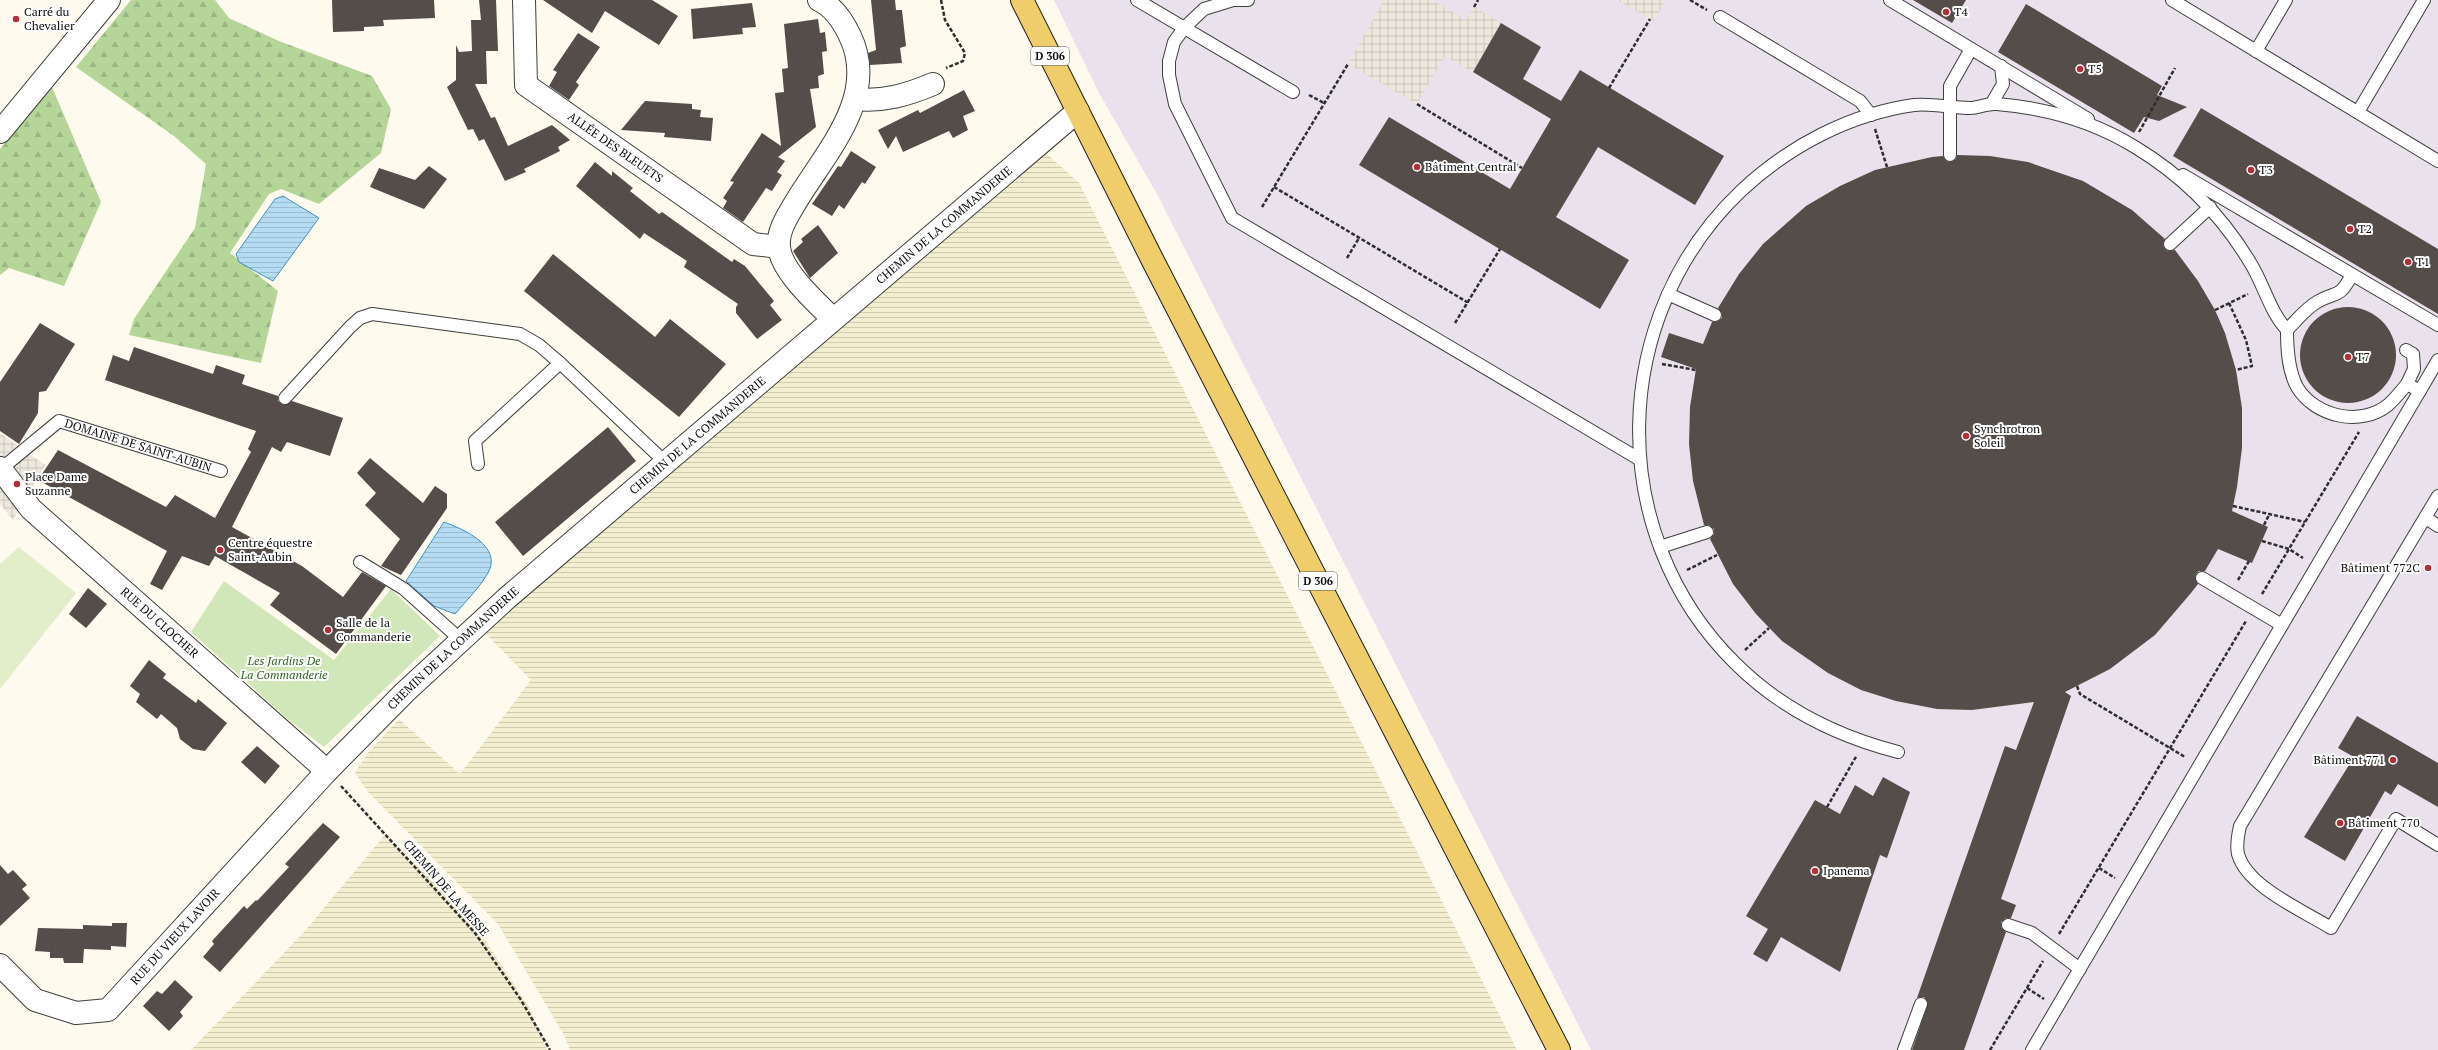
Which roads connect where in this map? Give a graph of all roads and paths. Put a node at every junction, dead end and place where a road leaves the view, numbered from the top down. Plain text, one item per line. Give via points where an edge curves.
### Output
1 (107, 0) edge
2 (524, 0) edge
3 (819, 0) edge
4 (941, 0) edge
5 (1022, 0) edge
6 (1137, 0) edge
7 (1248, 0) edge
8 (1478, 0) edge
9 (1890, 0) edge
10 (2172, 0) edge
11 (2286, 0) edge
12 (2424, 0) edge
13 (1474, 7) dead end
14 (1720, 17) dead end
15 (1650, 19) dead end
16 (1184, 28) junction
17 (1971, 49) junction
18 (2256, 51) junction
19 (1348, 64) dead end
20 (2001, 66) junction
21 (2175, 68) dead end
22 (933, 84) joint
23 (1609, 88) dead end
24 (1293, 92) dead end
25 (855, 99) junction
26 (1992, 103) junction
27 (1417, 104) dead end
28 (1948, 107) junction
29 (1078, 112) junction
30 (2358, 112) junction
31 (1871, 115) junction
32 (0, 132) edge
33 (2132, 145) junction
34 (1950, 155) dead end
35 (2438, 161) edge
36 (1886, 167) dead end
37 (1522, 168) dead end
38 (1274, 187) junction
39 (1262, 207) dead end
40 (2210, 207) junction
41 (1359, 238) junction
42 (2170, 244) dead end
43 (779, 247) junction
44 (1500, 249) dead end
45 (1347, 258) dead end
46 (2352, 275) junction
47 (2263, 286) junction
48 (1668, 294) junction
49 (1467, 302) junction
50 (2228, 303) junction
51 (2215, 310) dead end
52 (1715, 315) dead end
53 (833, 319) junction
54 (1455, 323) dead end
55 (2438, 325) edge
56 (2287, 330) junction
57 (2406, 350) dead end
58 (2438, 360) edge
59 (1646, 361) junction
60 (560, 363) junction
61 (1696, 370) dead end
62 (2236, 370) dead end
63 (2407, 384) junction
64 (2420, 391) junction
65 (285, 398) dead end
66 (2360, 430) dead end
67 (1640, 459) junction
68 (665, 462) junction
69 (478, 464) dead end
70 (1, 469) edge
71 (221, 471) dead end
72 (2438, 496) edge
73 (2233, 506) dead end
74 (2269, 515) junction
75 (2426, 518) junction
76 (2305, 522) junction
77 (2264, 525) dead end
78 (2438, 526) edge
79 (1707, 532) dead end
80 (2262, 540) dead end
81 (1660, 548) junction
82 (2289, 549) junction
83 (1717, 555) dead end
84 (360, 562) dead end
85 (2248, 562) dead end
86 (2317, 566) junction
87 (1673, 577) junction
88 (2202, 578) dead end
89 (2230, 595) junction
90 (2253, 609) junction
91 (2282, 626) junction
92 (1769, 628) dead end
93 (461, 640) junction
94 (1733, 661) junction
95 (2077, 686) dead end
96 (1864, 742) junction
97 (2170, 748) junction
98 (1898, 752) dead end
99 (2199, 766) junction
100 (327, 771) junction
101 (1827, 807) dead end
102 (2438, 845) edge
103 (2008, 925) dead end
104 (2052, 947) junction
105 (0, 965) edge
106 (2080, 968) junction
107 (1921, 1004) dead end
108 (550, 1050) edge
109 (1559, 1050) edge
110 (1904, 1050) edge
111 (1990, 1050) edge
112 (2032, 1050) edge

1 - 32 street
2 - 43 street, ALLÉE DES BLEUETS via 526,85 753,244
3 - 25 street via 842,20 855,46 859,72
4 - 22 path via 945,20 965,53 963,61 959,64 931,73
5 - 29 main road, D 306
6 - 16 lane
7 - 16 lane via 1233,0 1204,9
8 - 13 path
9 - 17 lane
10 - 18 lane
11 - 18 lane
12 - 30 lane
14 - 31 lane via 1860,101
15 - 23 path
16 - 24 lane
16 - 67 lane via 1174,42 1169,61 1175,104 1232,218
17 - 20 lane
17 - 28 lane via 1950,86
18 - 30 lane
19 - 38 path
20 - 26 lane via 2003,84
20 - 33 lane
21 - 33 path
22 - 25 street via 908,94 874,101
25 - 43 street via 851,113 835,142 783,224
26 - 28 lane via 1976,108
26 - 33 lane via 2053,112 2091,125
27 - 37 path
28 - 31 lane via 1918,104
28 - 34 lane
29 - 53 street, CHEMIN DE LA COMMANDERIE
29 - 109 main road, D 306
30 - 35 lane
31 - 36 path
31 - 48 lane via 1835,128 1804,144 1755,178 1732,199 1699,239
33 - 40 lane via 2164,166
33 - 46 lane
38 - 39 path
38 - 41 path
40 - 42 lane
40 - 47 lane via 2236,240
41 - 45 path
41 - 49 path
43 - 53 street via 792,276
44 - 49 path
46 - 55 lane
46 - 56 lane via 2343,290 2317,302
47 - 50 path
47 - 56 lane via 2277,320
48 - 52 lane
48 - 59 lane via 1655,326
49 - 54 path
50 - 51 path
50 - 62 path via 2246,340 2252,366
53 - 68 street, CHEMIN DE LA COMMANDERIE
56 - 63 lane via 2291,371 2298,387 2310,402 2325,412 2343,416 2374,413 2388,405
57 - 63 lane via 2413,354 2414,369
58 - 64 lane
59 - 61 path
59 - 67 lane via 1638,416
60 - 65 lane via 539,345 520,334 372,314 360,318 350,327
60 - 68 lane
60 - 69 lane via 476,441
63 - 64 lane
64 - 86 lane
66 - 76 path
67 - 81 lane via 1650,519
68 - 93 street, CHEMIN DE LA COMMANDERIE
70 - 71 lane, DOMAINE DE SAINT-AUBIN via 59,421
70 - 100 street, RUE DU CLOCHER via 31,509
72 - 75 lane
73 - 74 path
74 - 76 path
74 - 77 path
75 - 78 lane
75 - 102 lane via 2240,826 2237,839 2238,854 2246,871 2257,883 2331,928 2396,819
76 - 82 path
79 - 81 lane
80 - 82 path
81 - 87 lane
82 - 86 path
82 - 90 path
83 - 87 path
84 - 93 lane via 404,589
85 - 89 path
86 - 91 lane
87 - 94 lane via 1698,619
88 - 89 lane
89 - 90 lane
90 - 91 lane
90 - 97 path
91 - 99 lane
92 - 94 path
93 - 100 street, CHEMIN DE LA COMMANDERIE
94 - 96 lane via 1768,692 1790,707 1828,728
95 - 97 path via 2080,694
96 - 98 lane
96 - 101 path
97 - 99 path
97 - 104 path
99 - 106 lane
100 - 105 street, RUE DU VIEUX LAVOIR via 108,1010 76,1013 35,1000
100 - 108 path, CHEMIN DE LA MESSE via 476,933 521,1000
103 - 104 lane via 2032,933
104 - 106 lane
104 - 111 path
106 - 112 lane
107 - 110 lane

